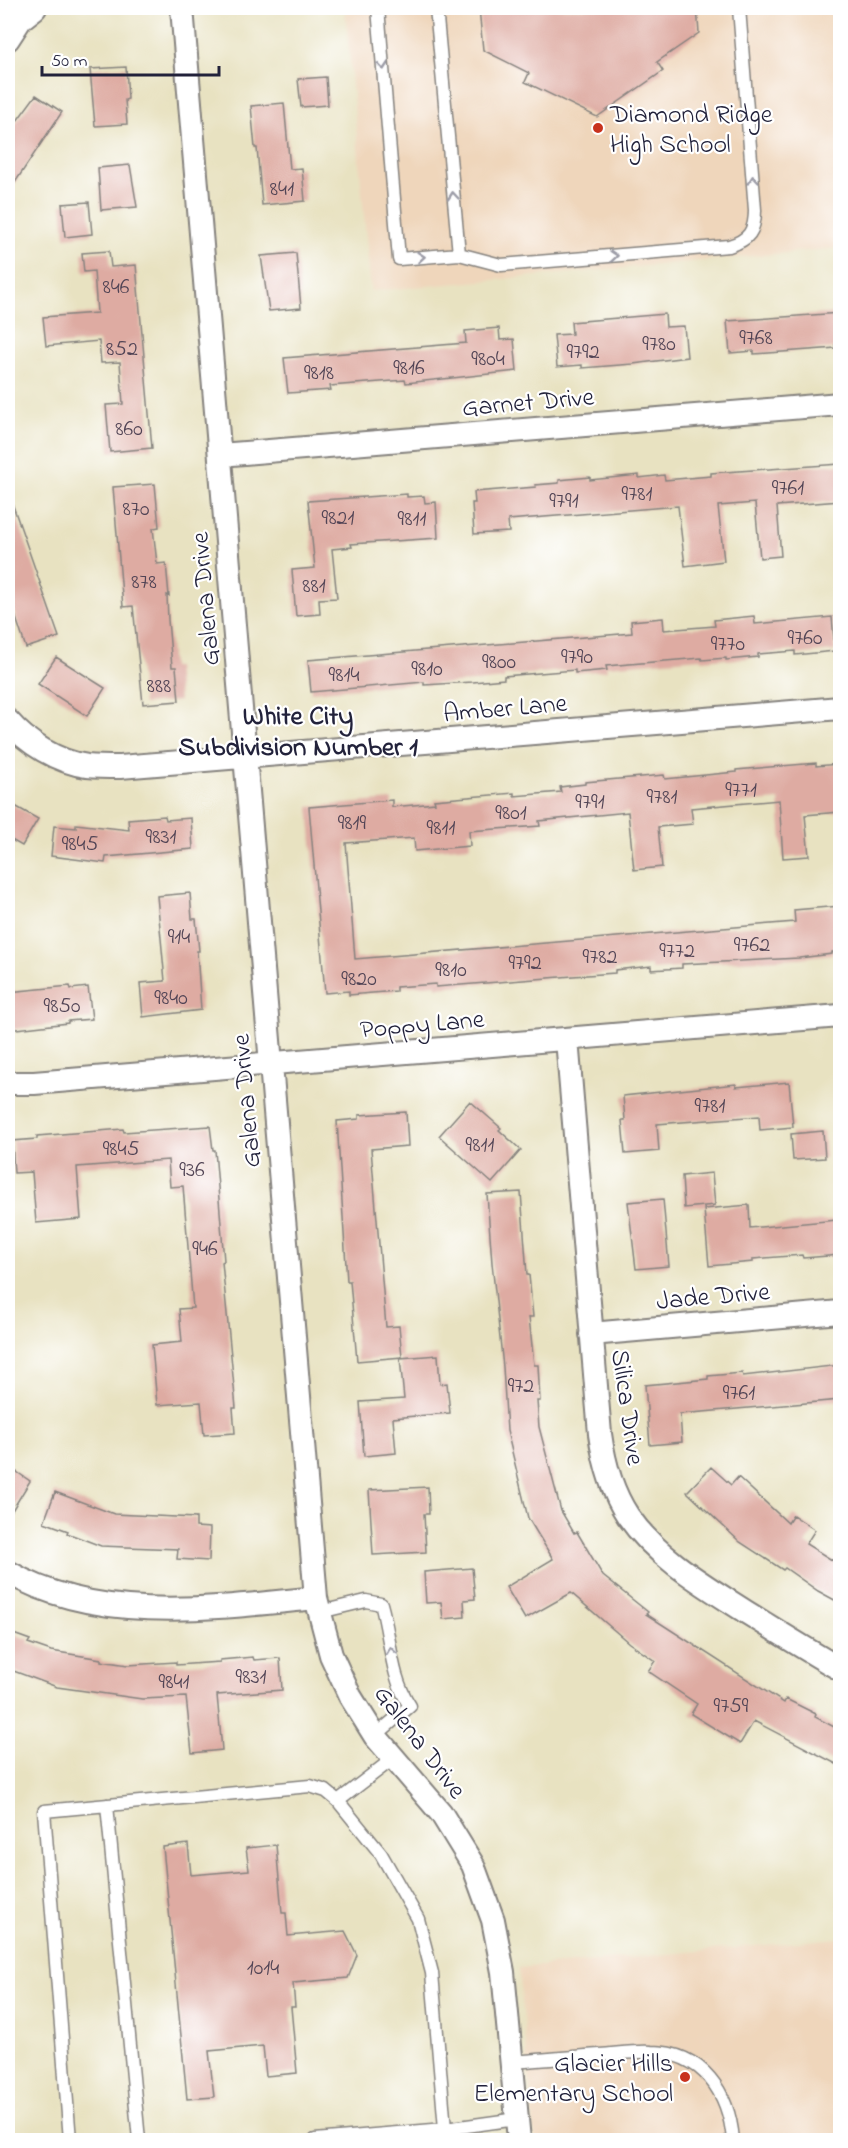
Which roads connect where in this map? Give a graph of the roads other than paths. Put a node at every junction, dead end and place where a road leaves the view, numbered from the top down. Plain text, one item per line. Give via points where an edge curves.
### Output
1 (35, 8) edge
2 (182, 8) edge
3 (378, 8) edge
4 (436, 8) edge
5 (739, 8) edge
6 (8, 39) edge
7 (459, 254) junction
8 (840, 404) edge
9 (220, 455) junction
10 (840, 708) edge
11 (8, 721) edge
12 (245, 757) junction
13 (840, 1016) edge
14 (567, 1039) junction
15 (271, 1064) junction
16 (8, 1083) edge
17 (840, 1312) edge
18 (591, 1334) junction
19 (8, 1572) edge
20 (318, 1605) junction
21 (840, 1669) edge
22 (375, 1736) junction
23 (394, 1758) junction
24 (338, 1801) junction
25 (107, 1805) junction
26 (512, 2062) junction
27 (445, 2129) junction
28 (518, 2130) edge
29 (70, 2140) edge
30 (139, 2140) edge
31 (315, 2140) edge
32 (733, 2140) edge

1 - 6 street via 21,19
2 - 9 street, Galena Drive
3 -> 7 lane via 399,259
7 -> 4 lane
7 -> 5 lane via 501,265 729,246 751,234 755,220
8 - 9 street, Garnet Drive
9 - 12 street, Galena Drive
10 - 12 street, Amber Lane
11 - 12 street, Amber Lane via 21,736 51,755 85,766
12 - 15 street, Galena Drive
13 - 14 street, Poppy Lane
14 - 15 street, Poppy Lane
14 - 18 street, Silica Drive
15 - 16 street, Poppy Lane
15 - 20 street, Galena Drive
17 - 18 street, Jade Drive
18 - 21 street, Silica Drive via 603,1454 610,1482 628,1516 647,1539 709,1589
19 - 20 street via 55,1593 146,1608
20 - 22 street, Galena Drive via 331,1655
22 -> 20 lane via 410,1706 401,1692 381,1604 366,1601
22 - 23 street, Galena Drive
23 - 24 lane
23 - 26 street, Galena Drive via 441,1813 473,1865 493,1920 503,1972
24 - 25 lane via 326,1791 310,1786
24 - 27 lane via 381,1854 418,1919 432,1973
25 - 29 lane via 44,1811
25 - 30 lane
26 - 28 street, Galena Drive
26 - 32 lane via 651,2052 679,2057 703,2071 722,2095
27 - 28 lane
27 - 31 lane

